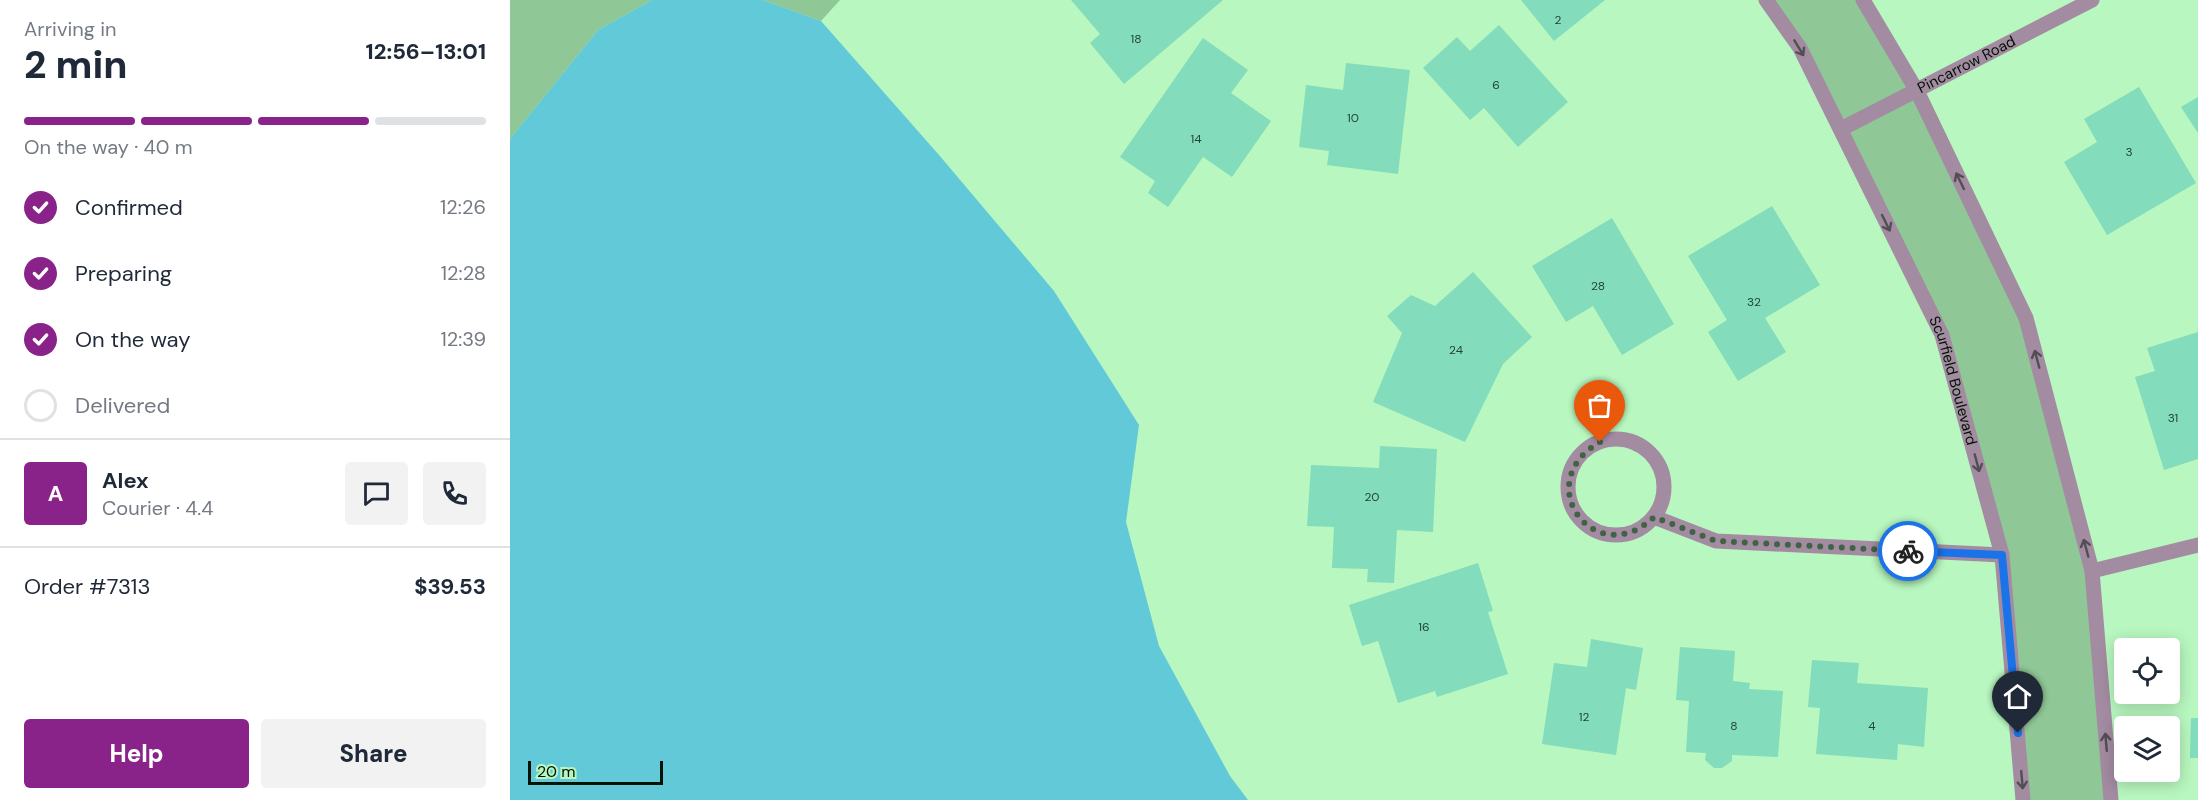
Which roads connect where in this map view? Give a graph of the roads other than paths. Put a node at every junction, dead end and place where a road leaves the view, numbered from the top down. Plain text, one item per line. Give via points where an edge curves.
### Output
1 (1766, 0) edge
2 (1863, 0) edge
3 (2092, 0) edge
4 (1917, 91) junction
5 (1840, 129) junction
6 (1654, 517) junction
7 (2198, 545) edge
8 (2002, 555) junction
9 (2092, 571) junction
10 (2024, 800) edge
11 (2110, 800) edge

1 -> 5 street, Scurfield Boulevard via 1800,48
2 - 4 street
3 - 4 street, Pincarrow Road
4 - 5 street, Pincarrow Road
9 -> 4 street via 2026,318
5 -> 8 street, Scurfield Boulevard via 1942,335
6 - 6 street via 1662,503 1664,480 1654,457 1642,446 1626,440 1600,442 1585,450 1575,464 1568,488 1571,505 1580,519 1609,536 1642,529
6 - 8 street via 1716,541
7 - 9 street
8 -> 10 street, Scurfield Boulevard
11 -> 9 street

